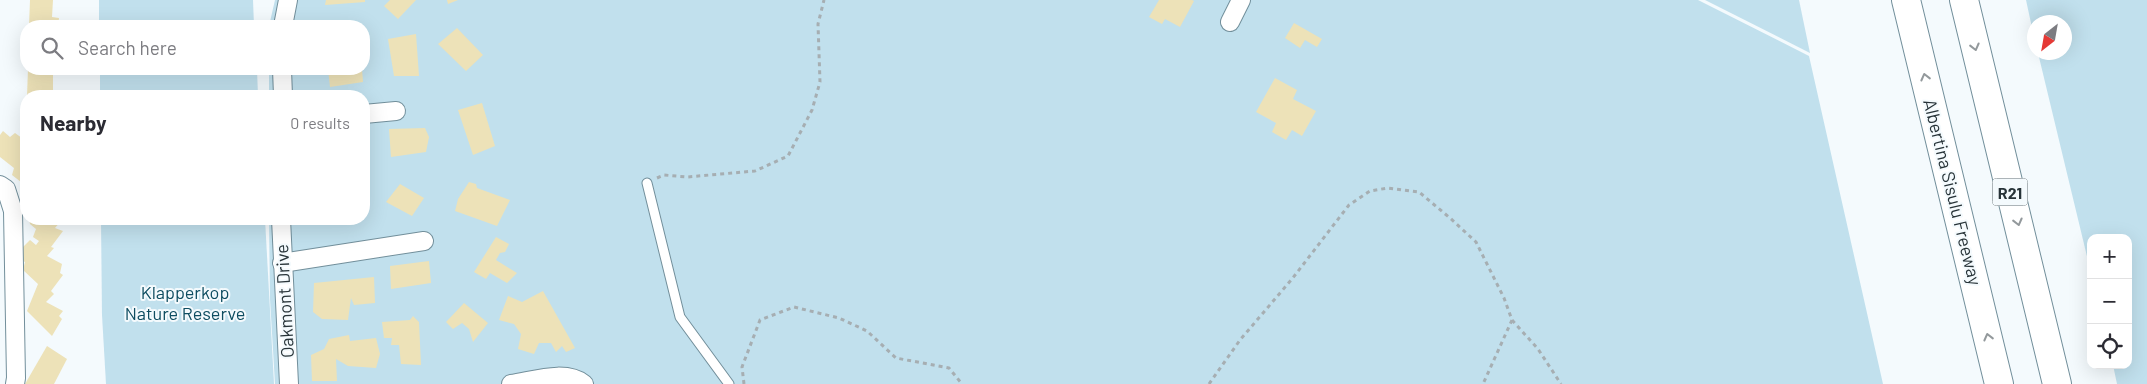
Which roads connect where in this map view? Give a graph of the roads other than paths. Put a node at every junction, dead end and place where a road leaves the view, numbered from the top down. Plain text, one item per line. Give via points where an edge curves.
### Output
1 (288, 0) edge
2 (1241, 0) edge
3 (1906, 0) edge
4 (1964, 0) edge
5 (284, 20) edge
6 (1230, 22) dead end
7 (282, 75) edge
8 (283, 90) edge
9 (396, 111) dead end
10 (370, 113) edge
11 (647, 183) road end
12 (0, 185) edge
13 (281, 225) edge
14 (424, 241) dead end
15 (282, 262) junction
16 (15, 384) edge
17 (289, 384) edge
18 (511, 384) edge
19 (584, 384) edge
20 (729, 384) edge
21 (1999, 384) edge
22 (2057, 384) edge

1 - 5 street
2 - 6 street
21 -> 3 highway, Albertina Sisulu Freeway
4 -> 22 highway, R21
7 - 8 street
9 - 10 street
11 - 20 lane via 680,317
12 - 16 street via 6,190 13,211
13 - 15 street, Oakmont Drive
14 - 15 street
15 - 17 street, Oakmont Drive
18 - 19 street via 562,376 573,377

